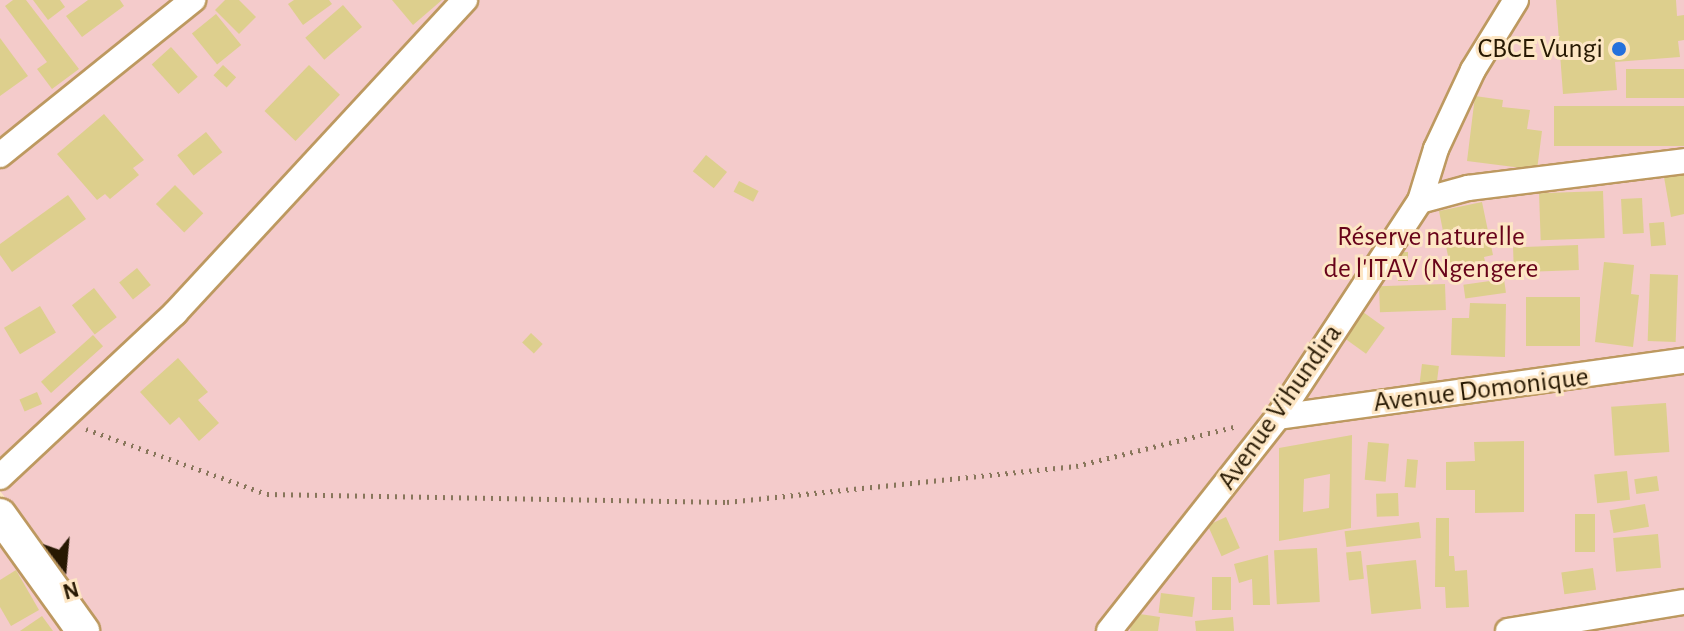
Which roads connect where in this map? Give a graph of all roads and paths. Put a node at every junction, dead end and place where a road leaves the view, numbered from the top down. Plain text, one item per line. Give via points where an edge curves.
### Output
1 (193, 0) edge
2 (465, 0) edge
3 (1516, 0) edge
4 (0, 155) edge
5 (1684, 161) edge
6 (1420, 201) junction
7 (1684, 361) edge
8 (1278, 417) junction
9 (62, 420) junction
10 (1, 467) edge
11 (0, 515) edge
12 (1684, 602) edge
13 (83, 631) edge
14 (1109, 631) edge
15 (1508, 631) edge

1 - 4 street
2 - 9 street via 175,313
3 - 6 street, Avenue Vihundira via 1473,70 1436,149
5 - 6 street via 1468,188
6 - 8 street, Avenue Vihundira
7 - 8 street, Avenue Domonique
8 - 9 path via 1076,466 727,502 267,494
8 - 14 street, Avenue Vihundira
9 - 10 street
11 - 13 street
12 - 15 street

